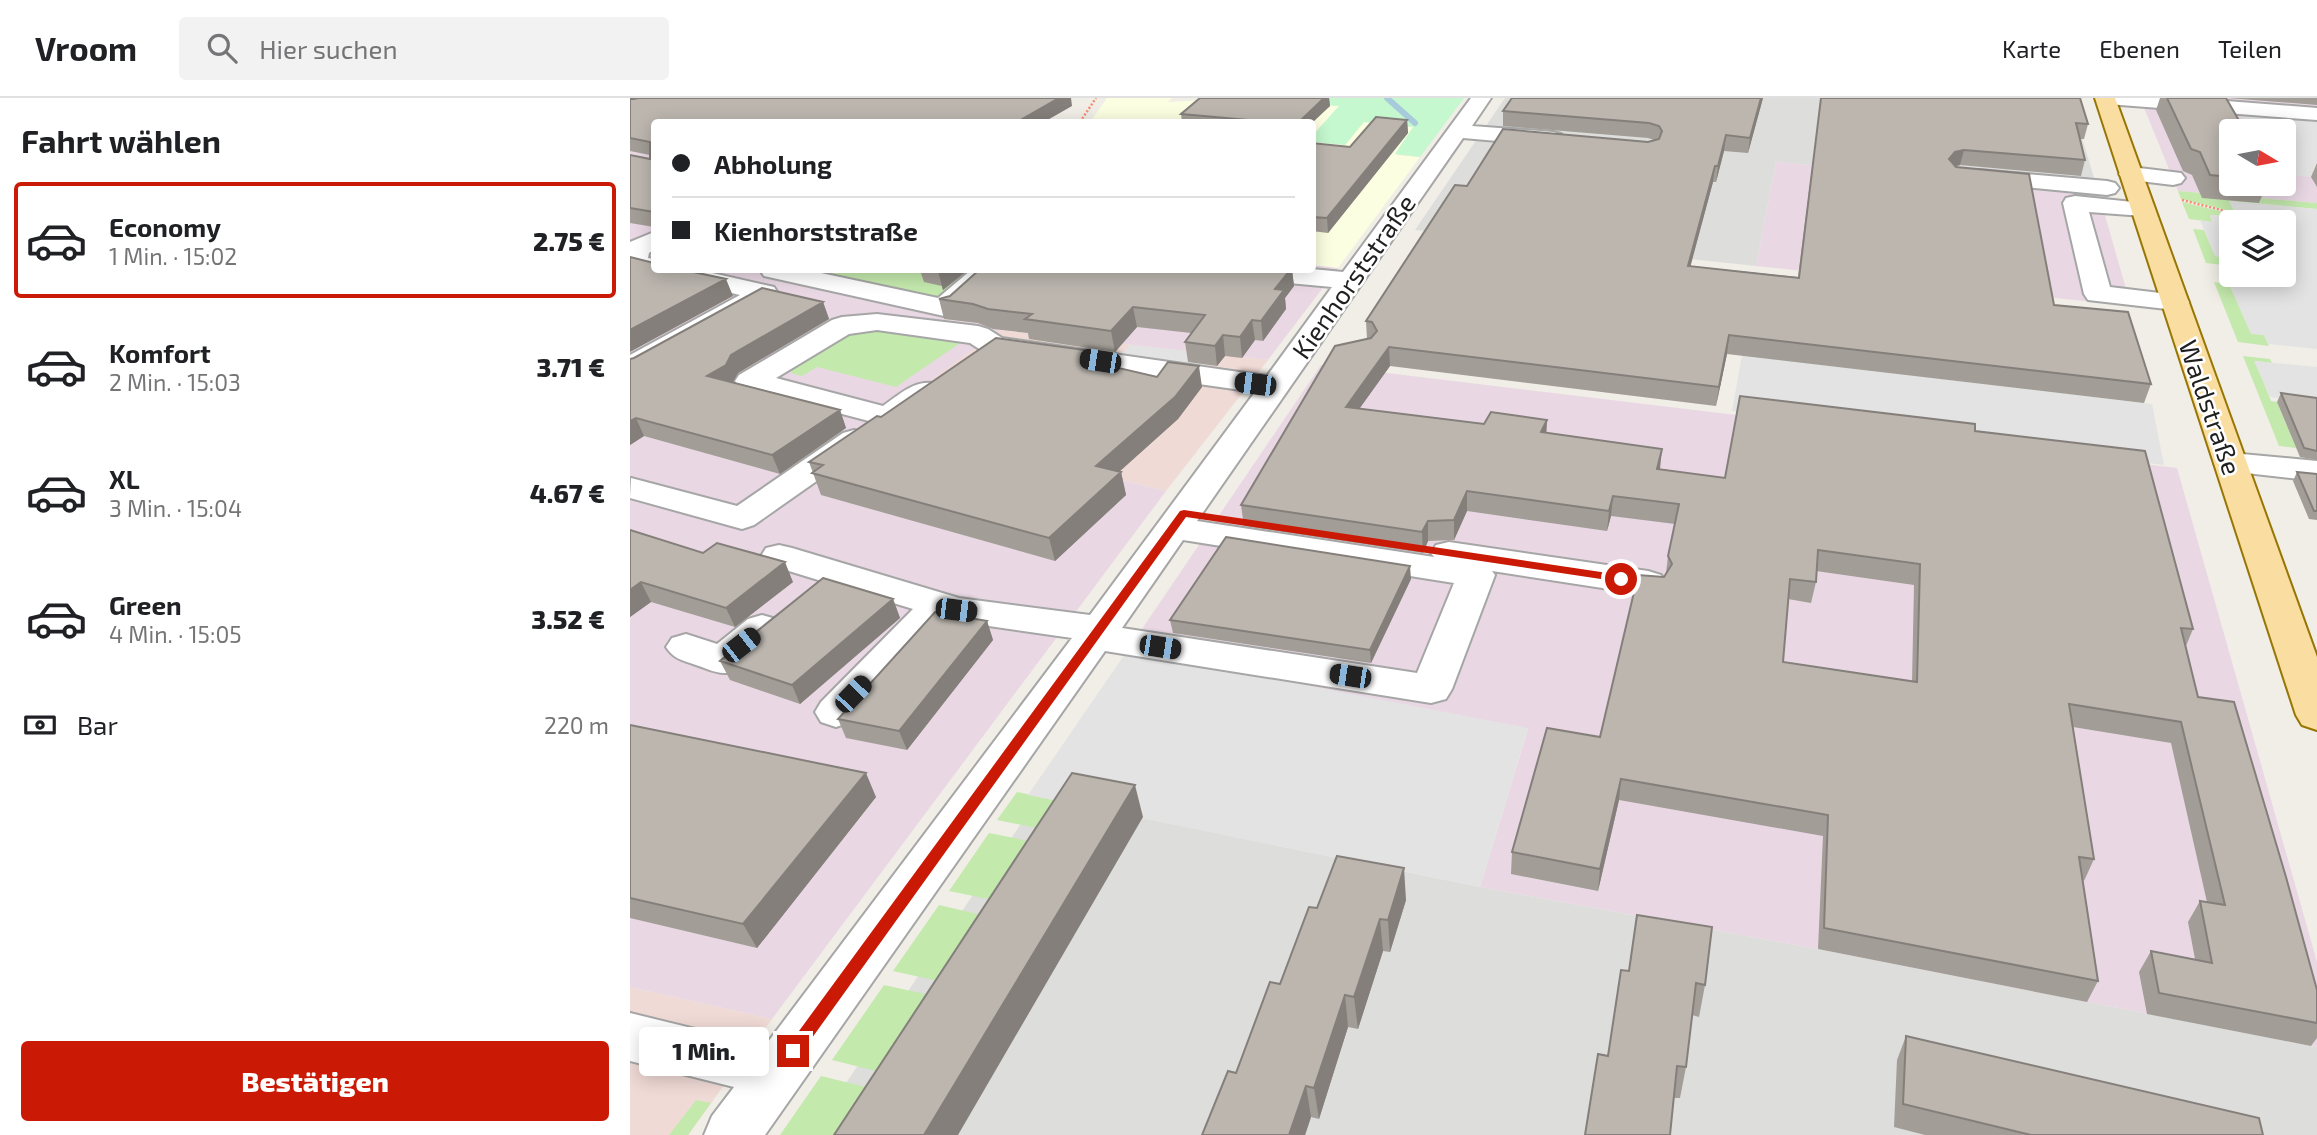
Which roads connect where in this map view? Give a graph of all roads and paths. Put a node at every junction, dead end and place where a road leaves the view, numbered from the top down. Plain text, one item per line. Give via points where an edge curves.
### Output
1 (1096, 98) edge
2 (1481, 98) edge
3 (2106, 98) edge
4 (2317, 114) edge
5 (1082, 119) edge
6 (1457, 131) junction
7 (1572, 141) edge
8 (1960, 175) edge
9 (2174, 188) joint
10 (2137, 189) junction
11 (2229, 210) edge
12 (651, 242) edge
13 (651, 266) edge
14 (680, 273) edge
15 (786, 273) edge
16 (983, 273) edge
17 (1268, 273) edge
18 (1350, 281) junction
19 (2175, 302) junction
20 (1307, 341) junction
21 (1340, 345) edge
22 (972, 360) junction
23 (630, 367) edge
24 (1275, 386) junction
25 (888, 416) junction
26 (2231, 463) junction
27 (2317, 471) edge
28 (631, 488) edge
29 (1179, 521) junction
30 (779, 556) dead end
31 (832, 572) junction
32 (1648, 583) edge
33 (939, 605) junction
34 (1095, 633) junction
35 (686, 647) dead end
36 (836, 712) dead end
37 (2317, 715) edge
38 (630, 1037) edge
39 (777, 1073) junction
40 (732, 1135) edge

1 - 5 path
2 - 6 street, Kienhorststraße
3 - 4 street
3 - 10 main road, Waldstraße
6 - 7 street
6 - 18 street, Kienhorststraße
8 - 10 street
9 - 10 street
9 - 11 path
10 - 19 main road, Waldstraße
10 - 19 street via 2075,203 2098,294
12 - 13 street via 636,249 634,262
14 - 23 street via 764,293
15 - 16 street via 944,308
17 - 18 street
18 - 20 street, Kienhorststraße
19 - 26 main road, Waldstraße
20 - 21 street
20 - 24 street, Kienhorststraße
22 - 24 street
22 - 25 street
22 - 25 street via 978,335 877,321 842,326 750,381
24 - 29 street, Kienhorststraße
25 - 28 street via 742,518
26 - 27 street
26 - 37 main road, Waldstraße
29 - 32 street
29 - 34 street, Kienhorststraße
29 - 34 street via 1476,575 1431,689
30 - 31 street
31 - 33 street
31 - 35 street via 723,660
33 - 34 street
33 - 36 street
34 - 39 street, Kienhorststraße
38 - 39 street
39 - 40 street, Kienhorststraße

